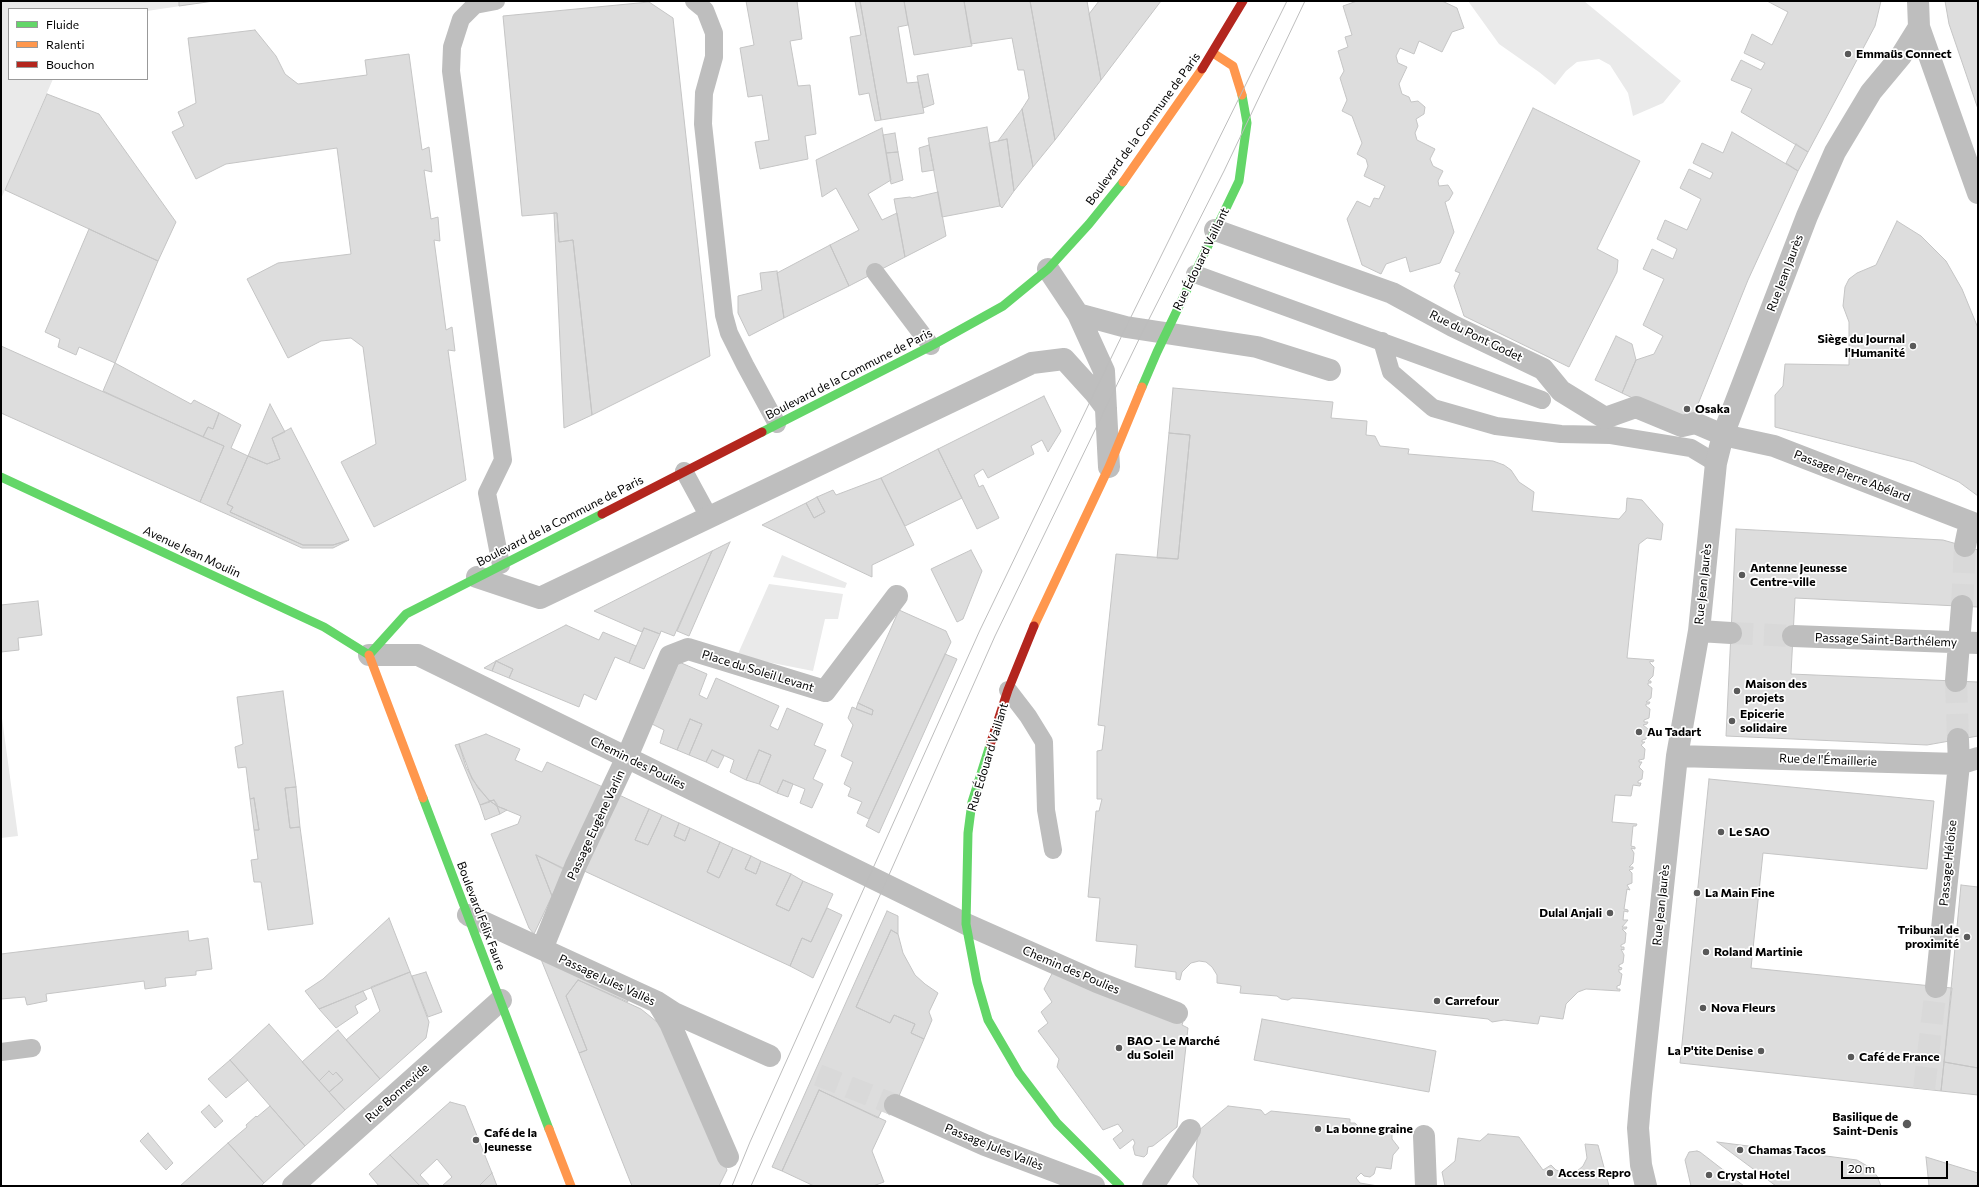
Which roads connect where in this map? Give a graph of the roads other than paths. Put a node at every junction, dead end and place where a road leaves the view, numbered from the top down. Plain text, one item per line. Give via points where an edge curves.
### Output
1 (496, 1) edge
2 (694, 1) edge
3 (1243, 1) edge
4 (1918, 1) edge
5 (1919, 26) junction
6 (1213, 53) junction
7 (1978, 193) edge
8 (1216, 230) junction
9 (1048, 269) junction
10 (875, 272) dead end
11 (1195, 274) junction
12 (1078, 314) junction
13 (1166, 332) junction
14 (1382, 341) junction
15 (931, 346) junction
16 (1330, 370) dead end
17 (1542, 400) dead end
18 (1106, 408) junction
19 (777, 424) junction
20 (1723, 435) junction
21 (1716, 463) junction
22 (1109, 467) junction
23 (684, 471) junction
24 (1, 477) edge
25 (709, 517) junction
26 (1974, 524) edge
27 (1965, 546) tunnel mouth
28 (501, 565) junction
29 (477, 577) junction
30 (897, 596) dead end
31 (1962, 606) tunnel mouth
32 (1699, 631) junction
33 (1731, 633) tunnel mouth
34 (1793, 636) tunnel mouth
35 (1968, 643) edge
36 (369, 655) junction
37 (670, 656) joint
38 (1956, 682) tunnel mouth
39 (1008, 690) junction
40 (1958, 739) tunnel mouth
41 (1677, 756) junction
42 (627, 758) junction
43 (1968, 761) edge
44 (1053, 850) dead end
45 (468, 915) junction
46 (966, 924) junction
47 (542, 949) junction
48 (1936, 987) tunnel mouth
49 (501, 1000) junction
50 (657, 1002) junction
51 (1177, 1013) dead end
52 (32, 1048) dead end
53 (1, 1052) edge
54 (770, 1056) dead end
55 (895, 1105) tunnel mouth
56 (1190, 1130) dead end
57 (1424, 1136) dead end
58 (728, 1157) dead end
59 (293, 1186) edge
60 (571, 1186) edge
61 (1094, 1186) edge
62 (1120, 1186) edge
63 (1153, 1186) edge
64 (1426, 1186) edge
65 (1646, 1186) edge

1 - 28 lane via 475,5 461,18 452,47 451,71 503,460 487,493
2 - 19 lane via 705,10 714,33 714,57 704,92 703,124 724,315 729,333
3 - 6 street, Boulevard de la Commune de Paris
4 - 5 street
5 - 7 street
5 - 20 street, Rue Jean Jaurès via 1901,56 1871,92 1835,152 1807,216
6 - 8 street, Rue Édouard Vaillant via 1233,66 1247,123 1239,181
6 - 9 street, Boulevard de la Commune de Paris via 1124,181
8 - 11 street, Rue Édouard Vaillant
8 - 20 street, Rue du Pont Godet via 1392,293 1453,326 1543,369 1561,391 1605,418 1636,407 1682,426 1695,423
9 - 12 street, Rue Édouard Vaillant
9 - 15 street, Boulevard de la Commune de Paris via 1003,306
10 - 15 lane
11 - 13 street, Rue Édouard Vaillant
11 - 14 lane
12 - 13 street via 1126,327
12 - 18 street, Rue Édouard Vaillant via 1104,371
13 - 16 street via 1257,347
13 - 22 street, Rue Édouard Vaillant
14 - 17 lane
14 - 21 lane via 1391,372 1433,408 1496,426 1561,434 1611,434 1691,448
15 - 19 street, Boulevard de la Commune de Paris
18 - 22 street, Rue Édouard Vaillant
18 - 25 street via 1064,359 1032,363
19 - 23 street, Boulevard de la Commune de Paris
20 - 21 street, Rue Jean Jaurès
20 - 26 street, Passage Pierre Abélard via 1774,446
21 - 32 street, Rue Jean Jaurès
22 - 39 street, Rue Édouard Vaillant via 1042,607
23 - 25 lane
23 - 28 street, Boulevard de la Commune de Paris
24 - 36 street, Avenue Jean Moulin via 324,627
25 - 29 street via 540,598
26 - 27 street
28 - 29 street, Boulevard de la Commune de Paris
29 - 36 street, Boulevard de la Commune de Paris via 406,614
30 - 37 street, Place du Soleil Levant via 825,691 688,650
31 - 35 street
32 - 33 street
32 - 41 street, Rue Jean Jaurès
34 - 35 street, Passage Saint-Barthélemy
35 - 38 street
36 - 42 street, Chemin des Poulies via 418,655
36 - 45 street, Boulevard Félix Faure
37 - 42 street, Passage Eugène Varlin
39 - 44 lane via 1044,742 1046,810
39 - 46 street, Rue Édouard Vaillant via 972,802 968,833
40 - 43 street, Passage Héloïse
41 - 43 street, Rue de l'Émaillerie
41 - 65 street, Rue Jean Jaurès via 1638,1128 1641,1165
42 - 46 street, Chemin des Poulies
42 - 47 street, Passage Eugène Varlin via 576,865
43 - 48 street, Passage Héloïse
45 - 47 street, Passage Jules Vallès
45 - 49 street, Boulevard Félix Faure
46 - 51 street, Chemin des Poulies via 1097,982
46 - 62 street, Rue Édouard Vaillant via 977,982 988,1020 996,1034 1019,1073 1057,1123
47 - 50 street, Passage Jules Vallès
49 - 59 street, Rue Bonnevide
49 - 60 street, Boulevard Félix Faure
50 - 54 street via 674,1013
50 - 58 street, Passage Jules Vallès via 670,1023
52 - 53 lane
55 - 61 street, Passage Jules Vallès
56 - 63 street
57 - 64 street

